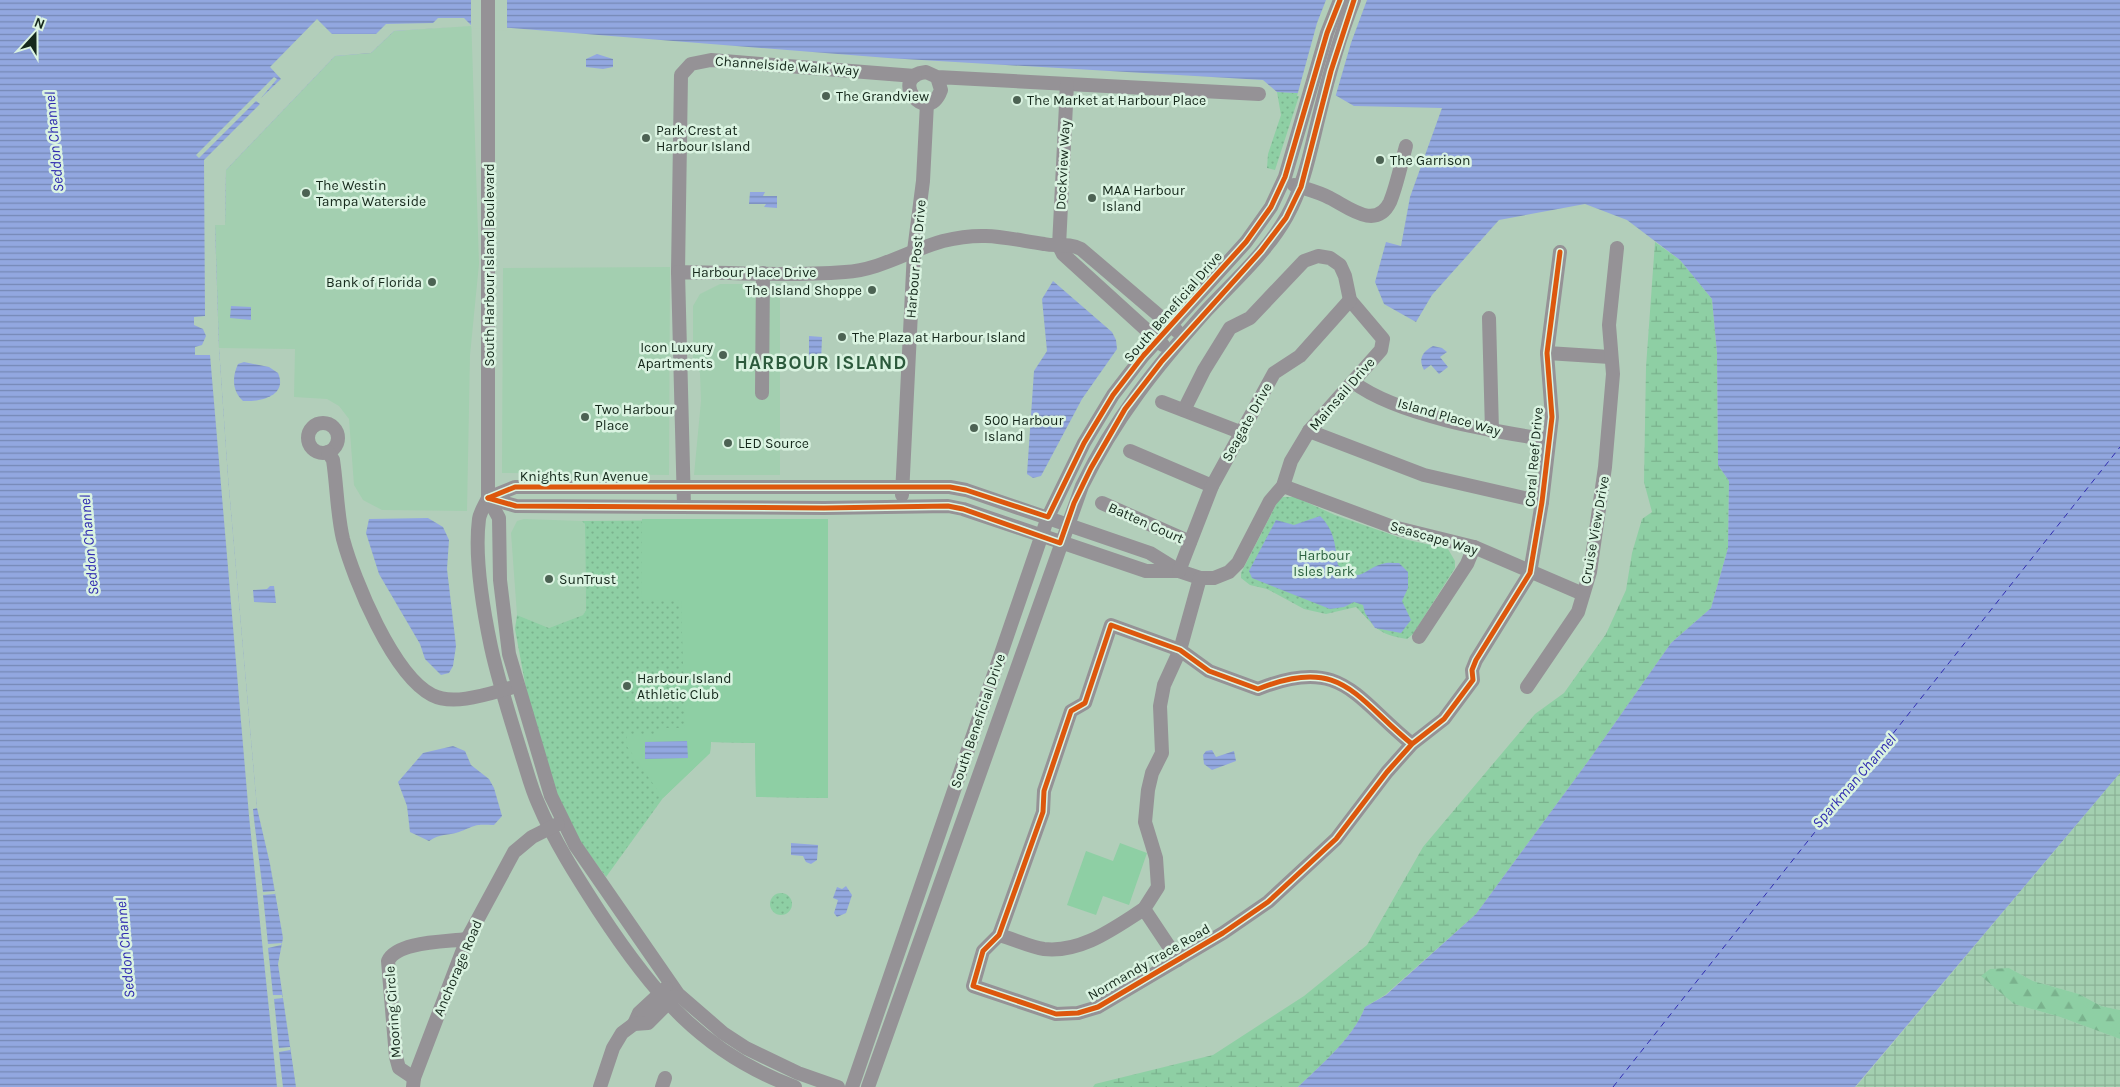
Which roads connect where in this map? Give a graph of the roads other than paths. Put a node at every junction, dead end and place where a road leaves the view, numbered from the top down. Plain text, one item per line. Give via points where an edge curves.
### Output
1 (488, 0) edge
2 (1340, 0) edge
3 (1354, 0) edge
4 (915, 76) junction
5 (937, 77) junction
6 (1066, 84) junction
7 (1259, 94) dead end
8 (927, 103) junction
9 (1406, 146) dead end
10 (1283, 181) junction
11 (1301, 187) junction
12 (1059, 246) junction
13 (1617, 248) dead end
14 (914, 251) junction
15 (1560, 252) dead end
16 (678, 272) junction
17 (763, 273) junction
18 (1350, 300) junction
19 (1489, 318) dead end
20 (1170, 325) junction
21 (1184, 336) junction
22 (1157, 340) junction
23 (1170, 351) junction
24 (1548, 353) junction
25 (1610, 357) junction
26 (1353, 382) junction
27 (762, 394) dead end
28 (1162, 402) dead end
29 (1184, 410) junction
30 (1308, 431) junction
31 (1492, 431) junction
32 (1240, 432) junction
33 (1549, 440) junction
34 (1130, 451) dead end
35 (328, 452) dead end
36 (902, 486) junction
37 (924, 486) junction
38 (1212, 486) junction
39 (1283, 486) junction
40 (683, 487) junction
41 (800, 487) junction
42 (488, 498) junction
43 (1542, 502) junction
44 (1102, 503) dead end
45 (902, 506) junction
46 (924, 506) junction
47 (684, 507) junction
48 (802, 508) junction
49 (1048, 517) junction
50 (1067, 524) junction
51 (1041, 537) junction
52 (1190, 542) junction
53 (1060, 543) junction
54 (1122, 544) junction
55 (1474, 547) junction
56 (1116, 562) junction
57 (1179, 571) junction
58 (1530, 573) junction
59 (1200, 578) junction
60 (1583, 594) junction
61 (1011, 626) junction
62 (1030, 632) junction
63 (1419, 637) dead end
64 (1180, 650) junction
65 (518, 686) junction
66 (1527, 686) dead end
67 (501, 690) junction
68 (1412, 744) junction
69 (945, 816) junction
70 (563, 822) junction
71 (963, 822) junction
72 (549, 827) junction
73 (1144, 909) junction
74 (999, 935) junction
75 (467, 939) junction
76 (899, 948) junction
77 (915, 954) junction
78 (1178, 960) junction
79 (668, 994) junction
80 (414, 1083) edge
81 (600, 1087) edge
82 (795, 1087) edge
83 (838, 1087) edge
84 (852, 1087) edge
85 (868, 1087) edge

1 - 42 street, South Harbour Island Boulevard
2 - 10 street, South Beneficial Drive
3 - 11 street, South Beneficial Drive via 1320,110
4 - 5 street via 926,72
4 - 8 street via 911,80 910,91 918,102
4 - 16 street, Channelside Walk Way via 711,60 691,64 682,75
5 - 6 street
5 - 8 street via 939,96
6 - 7 street
6 - 12 street, Dockview Way
8 - 14 street, Harbour Post Drive via 923,181
9 - 11 street via 1390,202 1384,211 1376,215 1363,216 1330,197
10 - 11 street
10 - 20 street, South Beneficial Drive via 1271,208 1254,231
11 - 21 street, South Beneficial Drive via 1275,235
12 - 14 street, Harbour Place Drive via 986,235 942,242
12 - 20 street, Harbour Place Drive via 1070,244 1080,249
12 - 22 street via 1063,254
13 - 25 street, Cruise View Drive via 1609,325
14 - 17 street, Harbour Place Drive via 884,264 847,272
14 - 36 street, Harbour Post Drive
15 - 24 street, Coral Reef Drive
16 - 17 street, Harbour Place Drive
16 - 40 street, Harbour Place Drive
17 - 27 street
18 - 26 street, Mainsail Drive via 1383,340 1381,350
18 - 29 street, Mainsail Drive via 1340,265 1330,258 1318,256 1304,260 1250,318 1230,328
18 - 32 street, Seagate Drive via 1300,356 1274,373
19 - 31 street
20 - 21 street, Harbour Place Drive
20 - 22 street, South Beneficial Drive
21 - 23 street, South Beneficial Drive
22 - 23 street
22 - 49 street, South Beneficial Drive via 1131,370 1098,418
23 - 50 street, South Beneficial Drive via 1138,390 1103,444
24 - 25 street
24 - 33 street, Coral Reef Drive via 1552,417
25 - 60 street, Cruise View Drive via 1612,374 1605,467 1590,572
26 - 30 street, Mainsail Drive
26 - 31 street, Island Place Way via 1377,397
28 - 29 street
29 - 32 street
30 - 39 street, Mainsail Drive via 1291,461
30 - 43 street via 1424,475
31 - 33 street, Island Place Way
32 - 38 street, Seagate Drive
33 - 43 street, Coral Reef Drive
34 - 38 street
35 - 67 street via 333,460 343,538 378,628 404,667 432,696 451,700
36 - 37 street, Knights Run Avenue
36 - 41 street, Knights Run Avenue
36 - 45 street, Harbour Post Drive
37 - 46 street
37 - 49 street, Knights Run Avenue via 966,490
38 - 52 street, Seagate Drive
39 - 55 street, Seascape Way via 1393,527
39 - 59 street, Mainsail Drive via 1270,500 1238,563 1229,572 1214,578
40 - 41 street, Knights Run Avenue
40 - 42 street, Knights Run Avenue via 516,488
40 - 47 street, Harbour Place Drive
41 - 48 street
42 - 47 street, Knights Run Avenue via 516,506
42 - 65 street, South Harbour Island Boulevard via 499,518 500,580 510,654
42 - 67 street, South Harbour Island Boulevard via 479,518 481,586
43 - 58 street, Coral Reef Drive
44 - 52 street, Batten Court
45 - 46 street, Knights Run Avenue
45 - 48 street, Knights Run Avenue
46 - 51 street, Knights Run Avenue via 963,509
47 - 48 street, Knights Run Avenue
49 - 50 street, Knights Run Avenue
49 - 51 street, South Beneficial Drive
50 - 53 street, South Beneficial Drive
50 - 54 street, Knights Run Avenue
51 - 53 street, Knights Run Avenue
51 - 61 street, South Beneficial Drive
52 - 57 street, Seagate Drive
53 - 56 street, Knights Run Avenue
53 - 62 street, South Beneficial Drive
54 - 56 street
54 - 57 street, Knights Run Avenue via 1150,553
55 - 58 street, Seascape Way
55 - 63 street via 1467,564
56 - 57 street, Knights Run Avenue via 1146,571
57 - 59 street, Knights Run Avenue
58 - 60 street, Seascape Way
58 - 68 street, Normandy Trace Road via 1476,660 1473,680 1444,719
59 - 64 street
60 - 66 street, Cruise View Drive via 1578,612
61 - 62 street
61 - 69 street, South Beneficial Drive
62 - 71 street, South Beneficial Drive
64 - 68 street via 1209,671 1258,690 1279,681 1322,676 1347,686
64 - 73 street via 1164,685 1160,706 1162,753 1148,790 1146,822 1156,858 1158,887
64 - 74 street, Normandy Trace Road via 1111,625 1085,702 1071,711 1044,791 1043,812
65 - 67 street
65 - 70 street, South Harbour Island Boulevard via 550,796
67 - 72 street, South Harbour Island Boulevard via 537,801
68 - 78 street, Normandy Trace Road via 1336,839 1297,876 1268,902
69 - 71 street
69 - 76 street, South Beneficial Drive
70 - 72 street, Anchorage Road
70 - 79 street, South Harbour Island Boulevard
71 - 77 street, South Beneficial Drive
72 - 75 street, Anchorage Road via 514,852
72 - 79 street, South Harbour Island Boulevard via 586,892
73 - 74 street via 1106,934 1075,947 1044,949
73 - 78 street
74 - 78 street, Normandy Trace Road via 983,951 973,986 1056,1014 1098,1007
75 - 80 street, Anchorage Road
75 - 80 street, Mooring Circle via 397,950 388,961 398,1068
76 - 77 street
76 - 84 street, South Beneficial Drive
77 - 85 street, South Beneficial Drive
79 - 81 street via 639,1012 634,1024 617,1040
79 - 82 street, South Harbour Island Boulevard via 692,1027 722,1050
79 - 83 street, South Harbour Island Boulevard via 746,1048 798,1073

